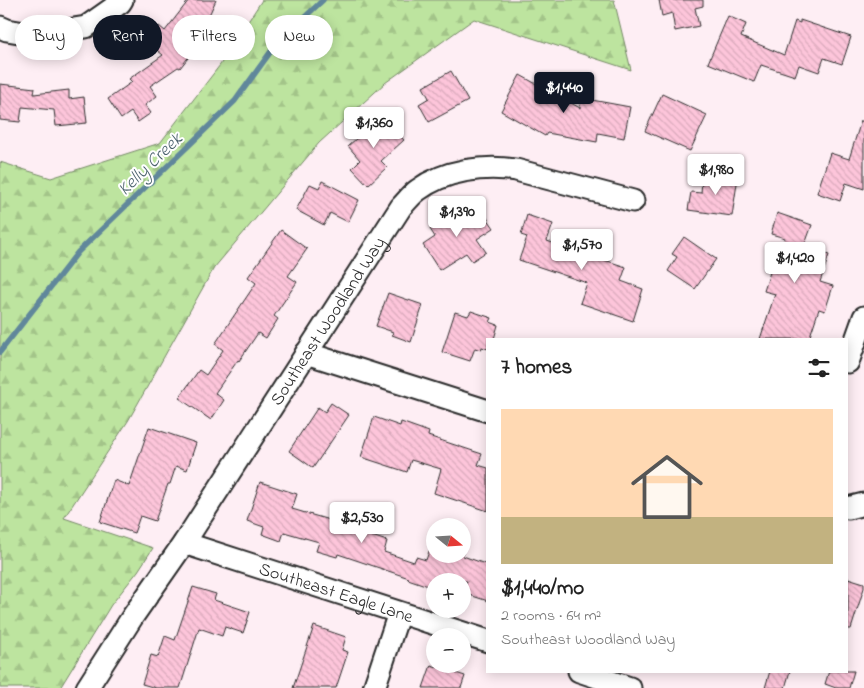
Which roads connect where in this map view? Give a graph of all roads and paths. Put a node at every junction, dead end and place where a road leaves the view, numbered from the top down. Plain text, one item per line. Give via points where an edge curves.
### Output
1 (122, 0) edge
2 (0, 28) edge
3 (633, 201) dead end
4 (864, 317) edge
5 (306, 353) junction
6 (848, 362) edge
7 (486, 411) edge
8 (864, 504) edge
9 (848, 508) edge
10 (184, 543) junction
11 (399, 612) junction
12 (486, 641) edge
13 (588, 679) edge
14 (87, 688) edge
15 (374, 688) edge
16 (630, 688) edge

1 - 2 street via 86,27 36,35
3 - 5 street, Southeast Woodland Way via 501,168 475,170 436,180 417,190 402,207
4 - 6 street
5 - 7 street
5 - 10 street, Southeast Woodland Way
8 - 9 street
10 - 11 street, Southeast Eagle Lane
10 - 14 street, Southeast Woodland Way via 132,616
11 - 12 street, Southeast Eagle Lane
11 - 15 street
13 - 16 street

